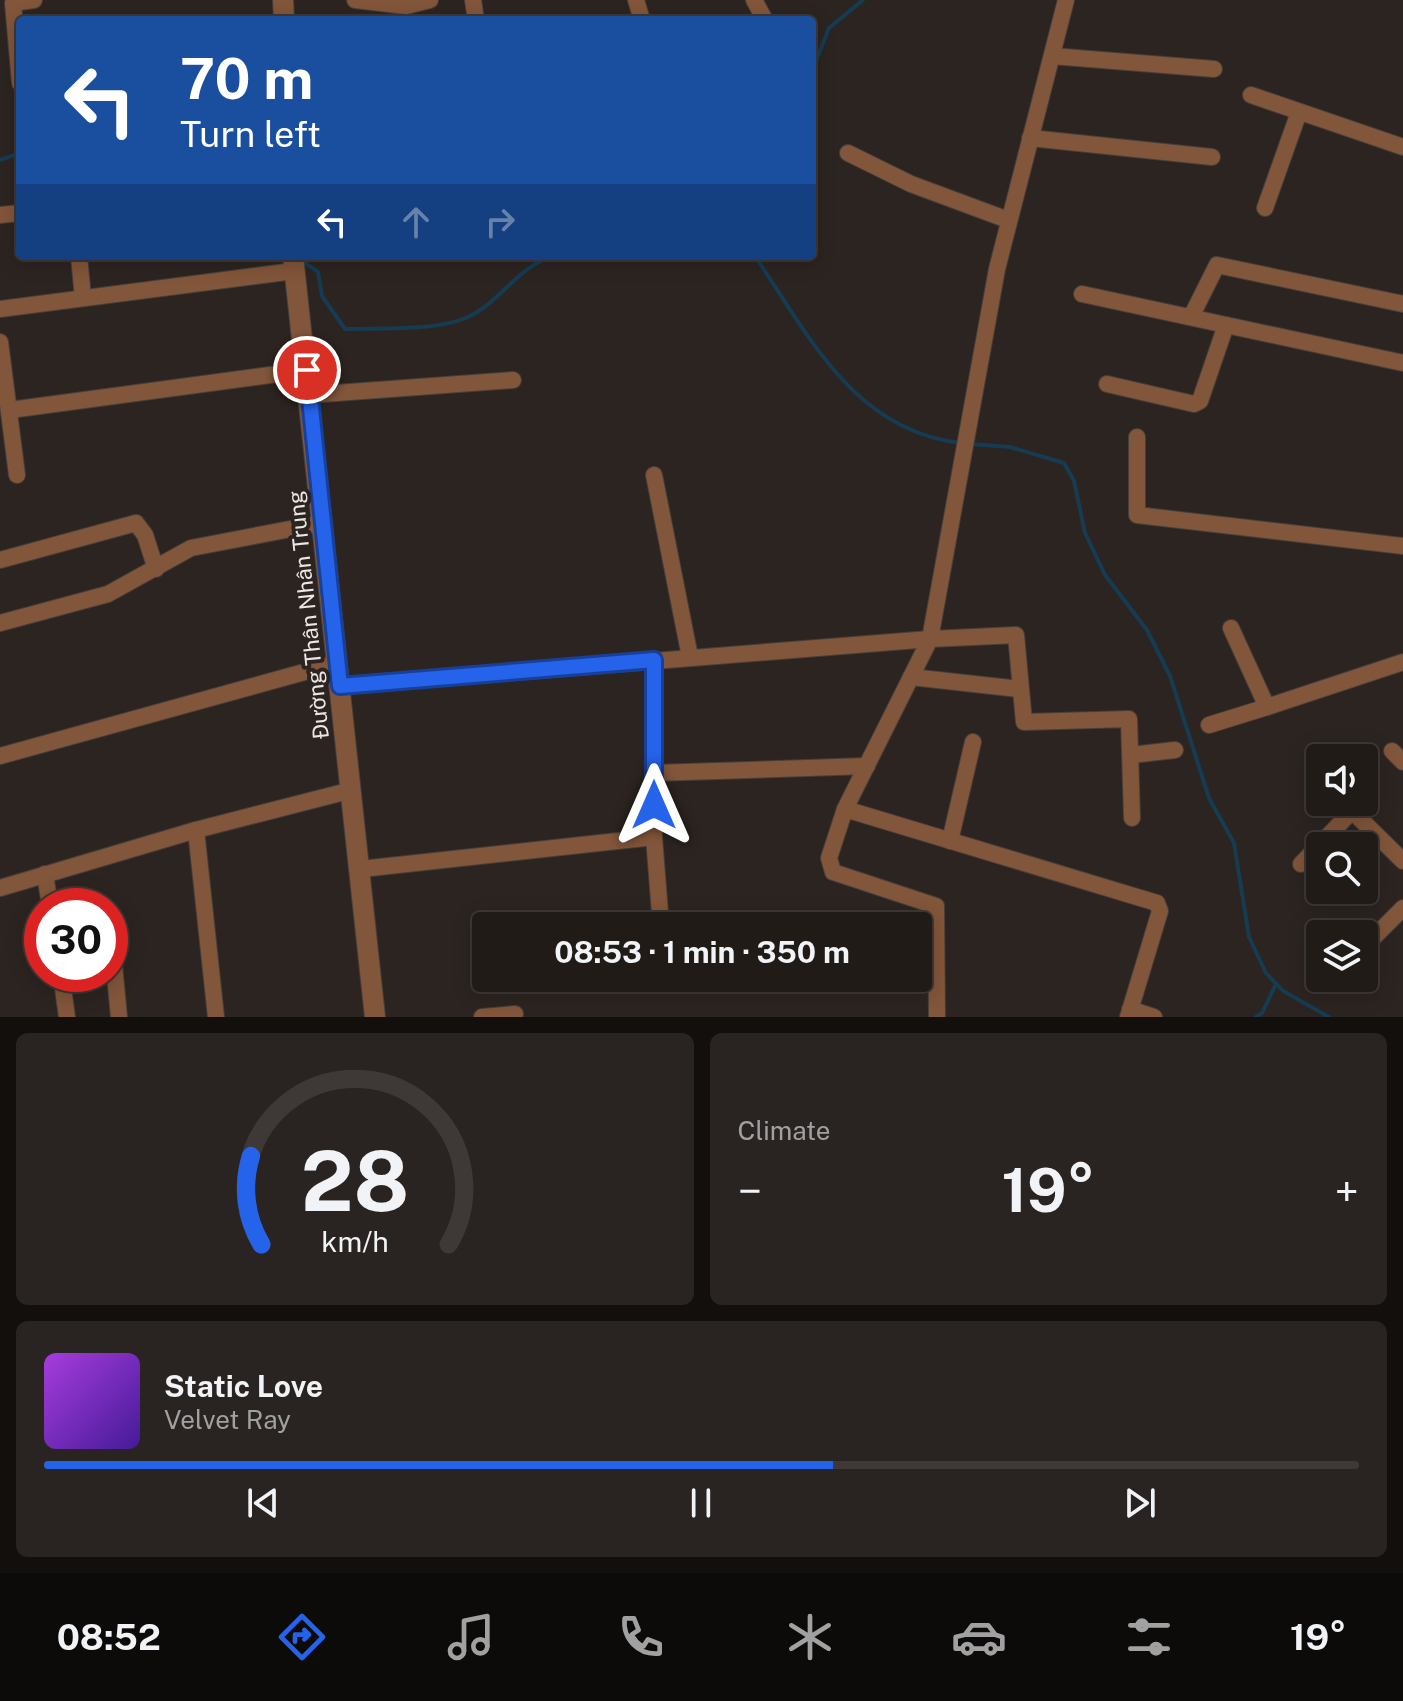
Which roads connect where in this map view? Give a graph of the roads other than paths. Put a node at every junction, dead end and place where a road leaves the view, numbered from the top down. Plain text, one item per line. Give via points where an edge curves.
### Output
1 (34, 0) edge
2 (355, 0) edge
3 (430, 0) edge
4 (1066, 0) edge
5 (13, 2) edge
6 (385, 12) edge
7 (16, 37) edge
8 (1052, 56) junction
9 (1214, 69) dead end
10 (1251, 95) dead end
11 (1299, 112) junction
12 (1030, 138) junction
13 (1403, 147) edge
14 (848, 153) dead end
15 (1212, 157) dead end
16 (1265, 208) dead end
17 (1008, 220) junction
18 (79, 260) edge
19 (294, 265) edge
20 (1082, 294) dead end
21 (83, 298) junction
22 (1403, 304) edge
23 (0, 309) edge
24 (1191, 317) junction
25 (1226, 325) junction
26 (0, 342) edge
27 (1403, 363) edge
28 (307, 370) junction
29 (513, 380) dead end
30 (1107, 384) dead end
31 (309, 395) junction
32 (10, 410) junction
33 (1137, 437) dead end
34 (17, 475) dead end
35 (654, 475) dead end
36 (322, 523) junction
37 (1403, 546) edge
38 (0, 560) edge
39 (156, 569) junction
40 (0, 623) edge
41 (1231, 628) dead end
42 (930, 639) junction
43 (690, 657) junction
44 (654, 660) junction
45 (1403, 662) edge
46 (337, 663) junction
47 (911, 677) junction
48 (340, 686) junction
49 (1019, 689) junction
50 (1267, 707) junction
51 (1209, 725) dead end
52 (973, 742) dead end
53 (1175, 750) dead end
54 (1131, 755) junction
55 (0, 756) edge
56 (867, 766) junction
57 (654, 773) junction
58 (352, 790) junction
59 (845, 809) junction
60 (1341, 816) edge
61 (1357, 816) edge
62 (1132, 818) dead end
63 (196, 830) junction
64 (654, 837) junction
65 (950, 841) junction
66 (1403, 861) edge
67 (1301, 864) dead end
68 (361, 869) junction
69 (45, 874) junction
70 (0, 888) edge
71 (47, 888) edge
72 (1403, 908) edge
73 (660, 912) edge
74 (932, 922) edge
75 (1378, 933) edge
76 (932, 980) edge
77 (64, 992) edge
78 (117, 992) edge
79 (1129, 1013) edge
80 (515, 1014) dead end
81 (67, 1017) edge
82 (119, 1017) edge
83 (216, 1017) edge
84 (375, 1017) edge
85 (482, 1017) edge
86 (937, 1017) edge
87 (1154, 1017) edge

1 - 5 street
2 - 6 street
3 - 6 street
4 - 8 street
5 - 7 street
8 - 9 street
8 - 12 street
10 - 11 street
11 - 13 street
11 - 16 street
12 - 15 street
12 - 17 street
14 - 17 street via 911,184
17 - 42 street
18 - 21 street
19 - 21 street
19 - 28 street, Đường Thân Nhân Trung
20 - 24 street
21 - 23 street
22 - 24 street via 1217,265
24 - 25 street
25 - 27 street
25 - 30 street via 1200,401 1194,404
26 - 32 street
28 - 31 street, Đường Thân Nhân Trung
28 - 32 street
29 - 31 street
31 - 36 street, Đường Thân Nhân Trung
32 - 34 street
33 - 37 street via 1137,515
35 - 43 street
36 - 39 street via 191,548
36 - 46 street, Đường Thân Nhân Trung
38 - 39 street via 136,523
39 - 40 street via 108,594
41 - 50 street
42 - 43 street
42 - 47 street
42 - 49 street via 1016,635
43 - 44 street
44 - 48 street
44 - 57 street
45 - 50 street
46 - 48 street, Đường Thân Nhân Trung
46 - 55 street
47 - 49 street
47 - 56 street
48 - 58 street, Đường Thân Nhân Trung
49 - 54 street via 1022,719 1029,724 1129,719
50 - 51 street
52 - 65 street
53 - 54 street
54 - 62 street
56 - 57 street
56 - 59 street
57 - 64 street
58 - 63 street
58 - 68 street, Đường Thân Nhân Trung
59 - 65 street
59 - 74 street via 829,867 936,906
60 - 67 street
61 - 66 street
63 - 69 street
63 - 83 street
64 - 68 street
64 - 73 street
65 - 79 street via 1157,903 1160,911
68 - 84 street, Đường Thân Nhân Trung
69 - 70 street
69 - 71 street
72 - 75 street
76 - 86 street
77 - 81 street
78 - 82 street
79 - 87 street
80 - 85 street

